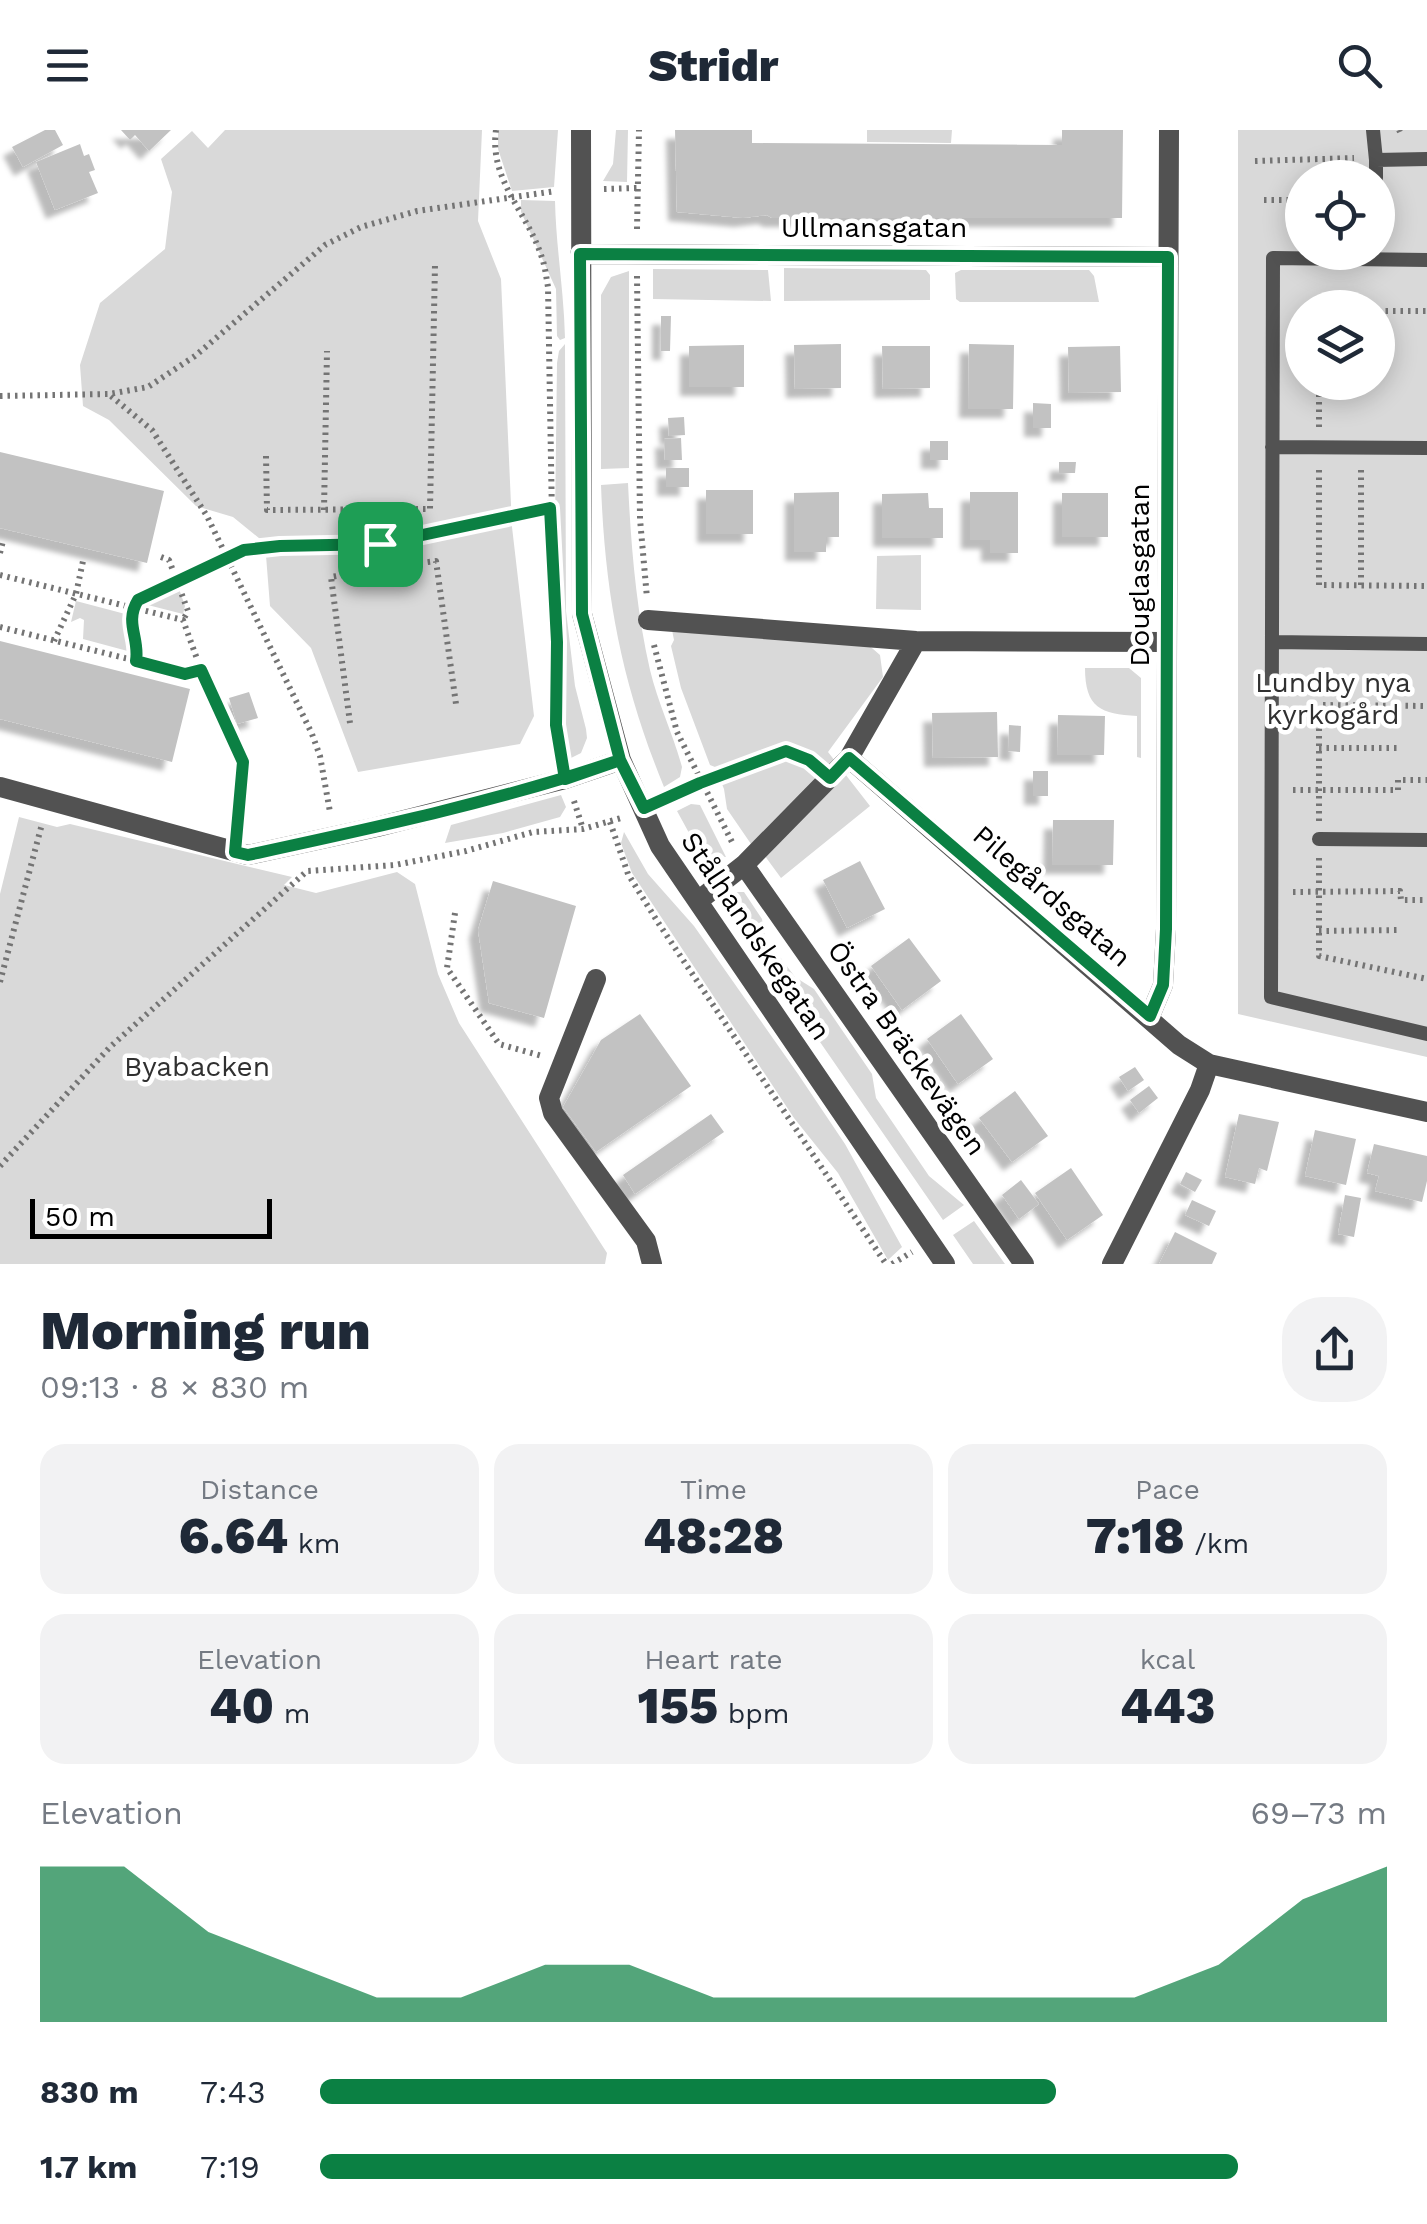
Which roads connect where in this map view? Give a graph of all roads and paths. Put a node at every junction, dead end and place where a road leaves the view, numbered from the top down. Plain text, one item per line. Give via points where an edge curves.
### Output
1 (496, 130) edge
2 (581, 130) edge
3 (638, 130) edge
4 (1169, 130) edge
5 (1373, 130) edge
6 (1376, 159) junction
7 (1427, 160) edge
8 (1255, 161) dead end
9 (535, 192) dead end
10 (510, 197) junction
11 (1264, 200) dead end
12 (1285, 200) edge
13 (637, 253) junction
14 (580, 254) junction
15 (1168, 257) junction
16 (1395, 257) edge
17 (1285, 258) edge
18 (1427, 260) edge
19 (435, 265) dead end
20 (1395, 311) edge
21 (1427, 311) edge
22 (327, 351) dead end
23 (108, 394) junction
24 (0, 396) edge
25 (1320, 400) edge
26 (1272, 446) junction
27 (1319, 447) junction
28 (1361, 448) junction
29 (1427, 448) edge
30 (266, 456) dead end
31 (550, 508) junction
32 (324, 510) junction
33 (376, 511) junction
34 (3, 541) dead end
35 (380, 544) junction
36 (0, 554) edge
37 (161, 557) dead end
38 (228, 558) junction
39 (83, 562) dead end
40 (384, 568) junction
41 (0, 575) edge
42 (178, 580) junction
43 (1361, 585) junction
44 (1427, 586) edge
45 (554, 590) dead end
46 (76, 594) junction
47 (555, 607) dead end
48 (133, 608) junction
49 (183, 620) junction
50 (648, 620) junction
51 (0, 627) edge
52 (916, 640) junction
53 (54, 641) junction
54 (1166, 642) junction
55 (1272, 642) junction
56 (1427, 644) edge
57 (136, 661) junction
58 (201, 670) junction
59 (456, 704) dead end
60 (1427, 706) edge
61 (350, 723) dead end
62 (1319, 748) junction
63 (1399, 748) dead end
64 (849, 758) junction
65 (620, 760) junction
66 (243, 762) joint
67 (830, 778) junction
68 (565, 779) junction
69 (1427, 780) edge
70 (700, 783) junction
71 (0, 786) edge
72 (1272, 790) junction
73 (1319, 790) junction
74 (48, 798) junction
75 (644, 808) junction
76 (610, 822) junction
77 (583, 828) junction
78 (340, 835) junction
79 (1319, 839) junction
80 (1427, 840) edge
81 (235, 852) junction
82 (744, 865) junction
83 (1319, 892) junction
84 (1427, 900) edge
85 (698, 902) junction
86 (455, 913) dead end
87 (1400, 930) dead end
88 (1319, 931) junction
89 (1427, 979) edge
90 (596, 980) dead end
91 (0, 982) edge
92 (1150, 1016) junction
93 (1427, 1034) edge
94 (563, 1062) junction
95 (1209, 1064) junction
96 (1427, 1112) edge
97 (0, 1166) edge
98 (652, 1264) edge
99 (886, 1264) edge
100 (945, 1264) edge
101 (1024, 1264) edge
102 (1112, 1264) edge

1 - 10 path via 494,145
2 - 14 street, Stålhandskegatan
3 - 13 path
4 - 15 street, Douglasgatan
5 - 6 lane
6 - 7 lane
6 - 8 path
9 - 10 path
10 - 23 path via 361,227 325,245 195,356 148,387
10 - 31 path via 541,253 548,286
11 - 12 path
13 - 14 street, Ullmansgatan
13 - 15 street, Ullmansgatan
13 - 50 path
14 - 65 street, Stålhandskegatan via 582,614
15 - 54 street, Douglasgatan
16 - 18 lane
17 - 26 lane via 1272,258
19 - 33 path via 430,509
20 - 21 path
22 - 32 path
23 - 24 path
23 - 38 path via 152,430
25 - 27 path
26 - 27 lane
26 - 55 lane
27 - 28 lane
27 - 43 path via 1319,585
28 - 29 lane
28 - 43 path
30 - 32 path via 267,510
31 - 35 path
31 - 45 path
32 - 33 path
33 - 35 path
34 - 36 path
35 - 38 path via 280,546
35 - 40 path
37 - 42 path via 170,560
38 - 42 path
38 - 78 path via 312,734
39 - 46 path
40 - 59 path via 436,561
40 - 61 path via 331,577
41 - 46 path
42 - 48 path
42 - 49 path via 188,611
43 - 44 path
46 - 48 path
46 - 53 path
47 - 68 path via 556,725
48 - 49 path
48 - 57 path
49 - 58 path
50 - 52 street
50 - 70 path via 677,732
51 - 53 path
52 - 54 street
52 - 64 street
53 - 57 path
54 - 92 street, Douglasgatan via 1166,929 1163,985
55 - 56 lane
55 - 72 lane
57 - 58 path via 185,674
58 - 66 path
60 - 62 path via 1320,705
62 - 63 path
62 - 73 path
64 - 67 street
64 - 92 street, Pilegårdsgatan
65 - 68 street
65 - 75 street, Stålhandskegatan
66 - 81 lane
67 - 70 path via 786,751
67 - 82 street
68 - 77 path
68 - 78 street
69 - 73 path via 1398,780 1398,790
70 - 75 path
70 - 82 path
71 - 74 street
72 - 73 path
72 - 93 lane via 1271,997
73 - 79 path
74 - 81 street
74 - 91 path
75 - 76 path
75 - 85 street, Stålhandskegatan via 660,846
76 - 77 path
76 - 99 path via 628,874 659,924
77 - 97 path via 534,832 395,864 307,871 110,1048
78 - 81 street via 248,855
79 - 80 lane
79 - 83 path
82 - 85 street
82 - 101 street, Östra Bräckevägen
83 - 84 path via 1400,891 1402,900
83 - 88 path
85 - 100 street, Stålhandskegatan
86 - 94 path via 447,968 500,1044
87 - 88 path
88 - 89 path via 1319,956
90 - 94 street
92 - 95 street, Pilegårdsgatan
94 - 98 street via 549,1098 553,1113 646,1241
95 - 96 street, Pilegårdsgatan
95 - 102 street

